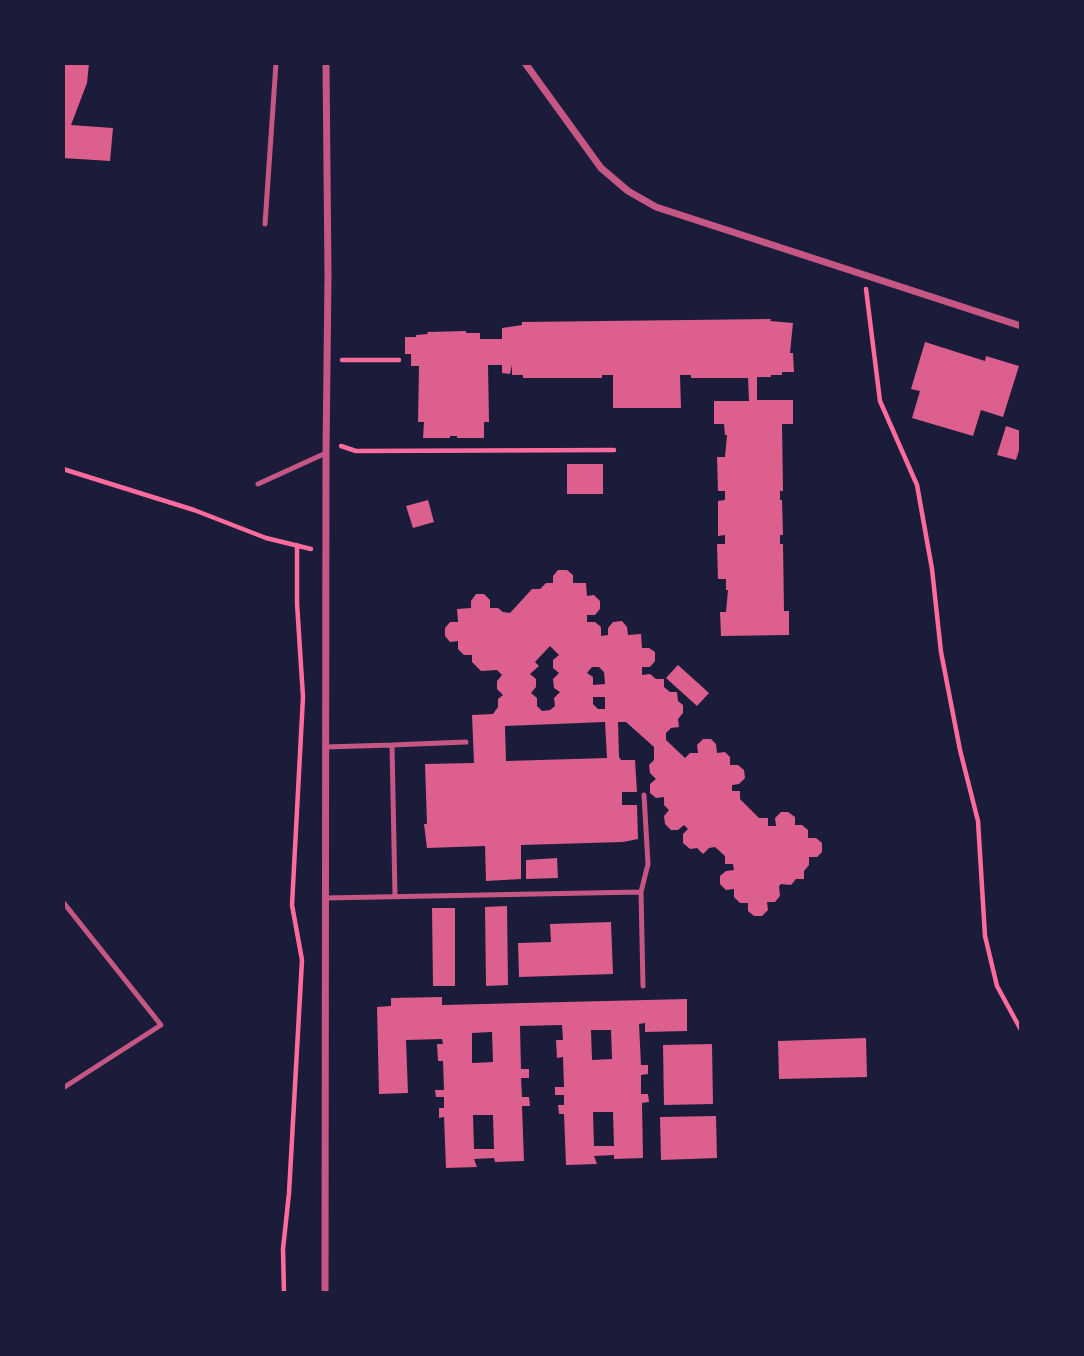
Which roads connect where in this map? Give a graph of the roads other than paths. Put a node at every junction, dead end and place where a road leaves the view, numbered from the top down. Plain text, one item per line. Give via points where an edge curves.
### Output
1 (275, 63) edge
2 (326, 63) edge
3 (525, 63) edge
4 (265, 224) dead end
5 (1021, 326) edge
6 (326, 453) junction
7 (258, 484) dead end
8 (466, 742) dead end
9 (393, 745) junction
10 (325, 747) junction
11 (645, 795) dead end
12 (641, 892) junction
13 (395, 896) junction
14 (325, 898) junction
15 (63, 902) edge
16 (643, 986) dead end
17 (63, 1088) edge
18 (325, 1293) edge

1 - 4 lane
2 - 6 street
3 - 5 street via 601,168 656,207
6 - 7 lane
6 - 10 street
8 - 9 lane
9 - 10 lane
9 - 13 lane
10 - 14 street
11 - 12 lane via 648,864
12 - 13 lane
12 - 16 lane
13 - 14 lane
14 - 18 street
15 - 17 lane via 161,1025

